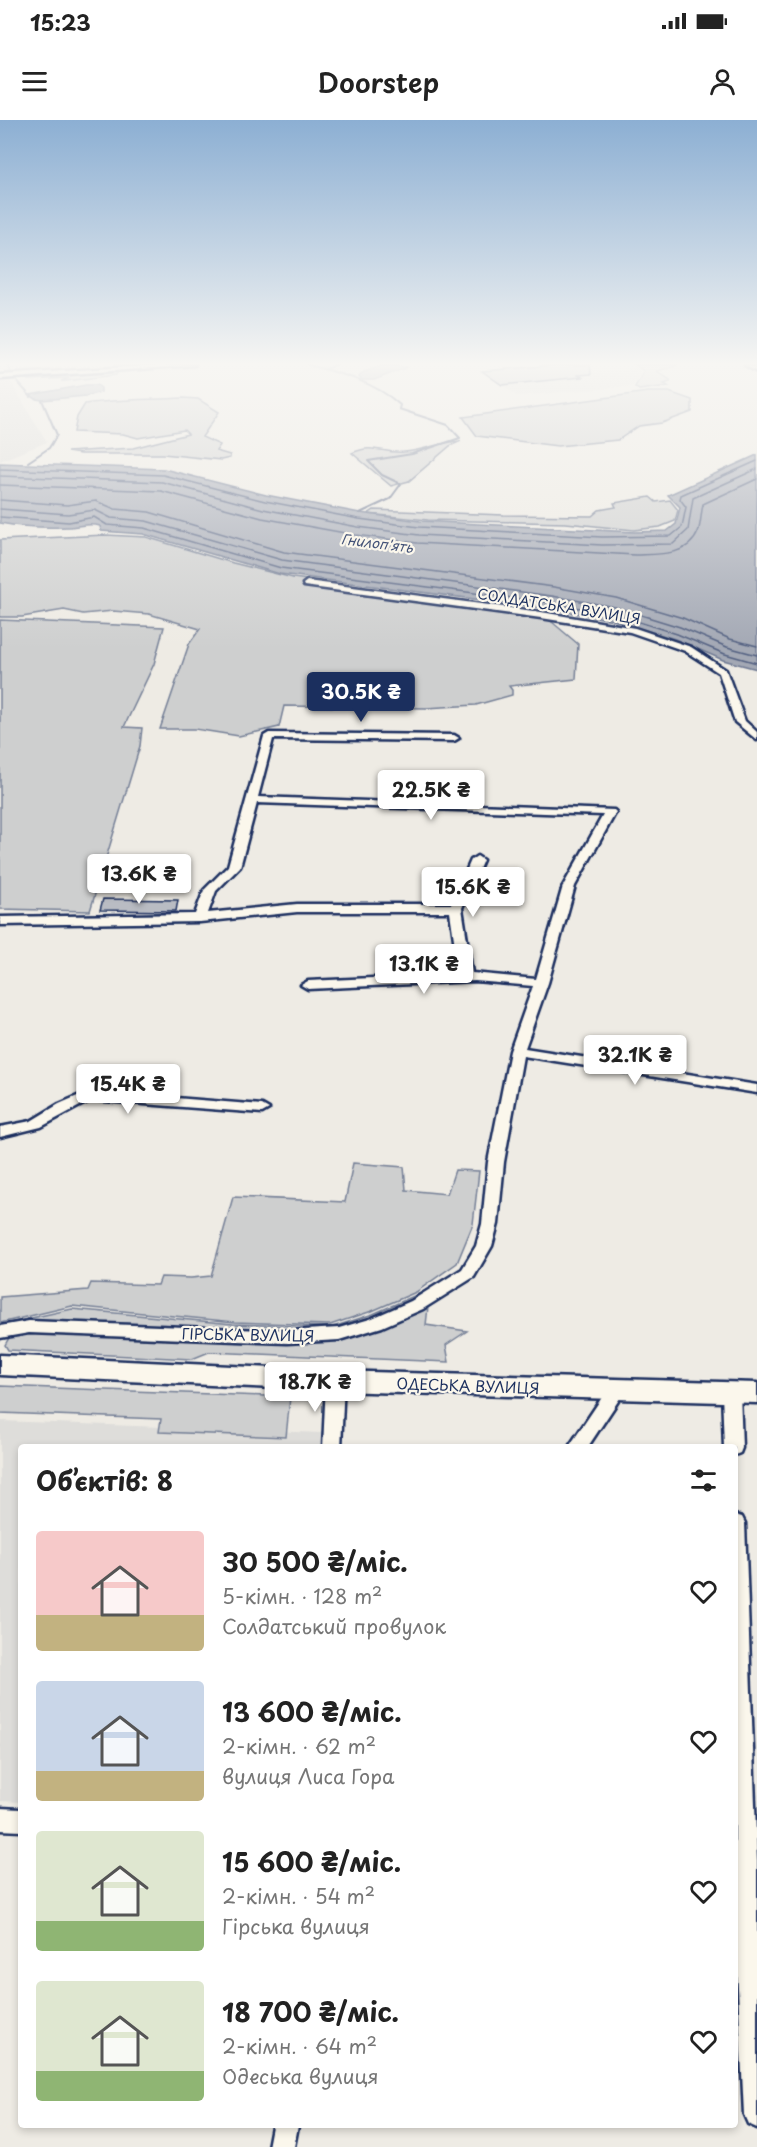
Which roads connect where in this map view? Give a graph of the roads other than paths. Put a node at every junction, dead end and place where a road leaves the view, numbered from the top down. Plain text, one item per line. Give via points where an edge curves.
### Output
1 (307, 584) dead end
2 (757, 737) edge
3 (454, 738) dead end
4 (253, 800) junction
5 (477, 860) dead end
6 (456, 908) junction
7 (200, 918) junction
8 (0, 921) edge
9 (466, 977) junction
10 (541, 983) junction
11 (308, 985) dead end
12 (517, 1051) junction
13 (757, 1089) edge
14 (262, 1109) dead end
15 (0, 1132) edge
16 (0, 1332) edge
17 (0, 1365) edge
18 (335, 1381) junction
19 (617, 1389) junction
20 (744, 1392) edge
21 (332, 1444) edge
22 (580, 1444) edge
23 (734, 1444) edge
24 (738, 1630) edge
25 (0, 1819) edge
26 (18, 1820) edge
27 (757, 2115) edge
28 (285, 2128) edge
29 (281, 2147) edge

1 - 2 street, СОЛДАТСЬКА ВУЛИЦЯ via 609,626 688,649 723,672 740,722
3 - 4 street via 269,736
4 - 7 street via 234,867 210,890
4 - 10 street, ГІРСЬКА ВУЛИЦЯ via 610,813 569,886
5 - 6 street
6 - 7 street via 297,908
6 - 9 street
7 - 8 street
9 - 10 street
9 - 11 street
10 - 12 street, ГІРСЬКА ВУЛИЦЯ
12 - 13 street
12 - 16 street, ГІРСЬКА ВУЛИЦЯ via 484,1246 468,1273 417,1305 339,1334 287,1337 28,1327
14 - 15 street via 89,1095 36,1124
17 - 18 main road, ОДЕСЬКА ВУЛИЦЯ
18 - 19 main road, ОДЕСЬКА ВУЛИЦЯ
18 - 21 street
19 - 20 main road, ОДЕСЬКА ВУЛИЦЯ
19 - 22 street
20 - 23 street
24 - 27 street via 748,1986
25 - 26 street
28 - 29 street

